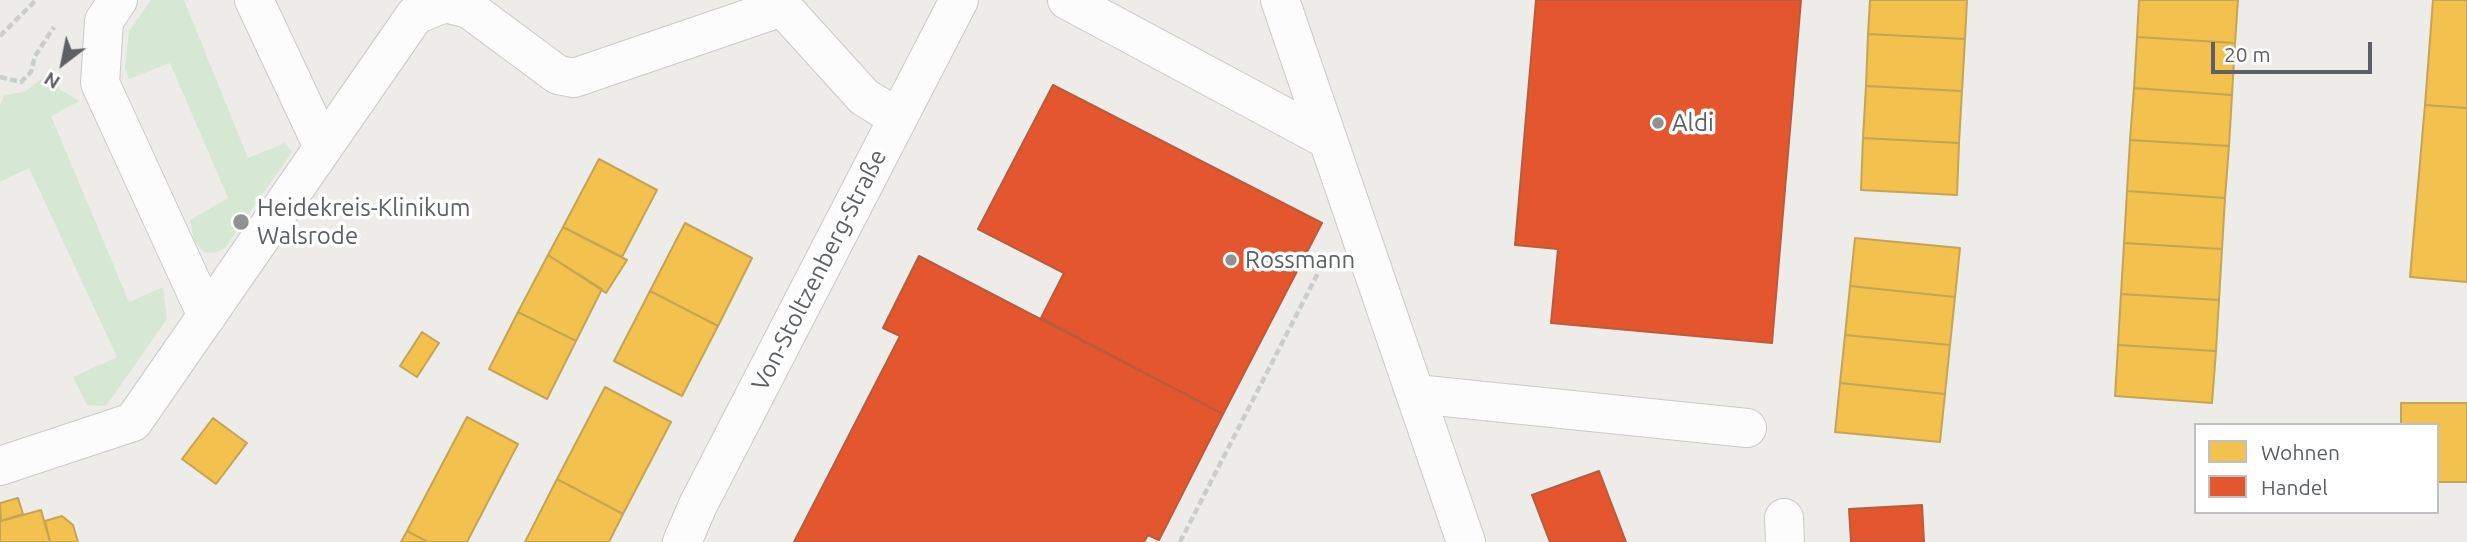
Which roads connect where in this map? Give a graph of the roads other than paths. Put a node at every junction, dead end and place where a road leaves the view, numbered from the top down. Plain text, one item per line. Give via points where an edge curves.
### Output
1 (118, 0) edge
2 (254, 0) edge
3 (959, 0) edge
4 (1066, 0) edge
5 (1280, 0) edge
6 (779, 3) edge
7 (898, 118) junction
8 (1328, 140) junction
9 (323, 147) junction
10 (207, 316) junction
11 (1416, 394) junction
12 (1747, 428) dead end
13 (0, 466) edge
14 (682, 542) edge
15 (1466, 542) edge

1 - 10 street via 104,22 100,83
2 - 9 street
3 - 7 street, Von-Stoltzenberg-Straße
4 - 8 street
5 - 8 street
6 - 7 street via 864,97
6 - 9 street via 574,78 558,75 469,9 445,3 415,16
7 - 14 street, Von-Stoltzenberg-Straße
8 - 11 street
9 - 10 street
10 - 13 street via 133,422
11 - 12 street
11 - 15 street

